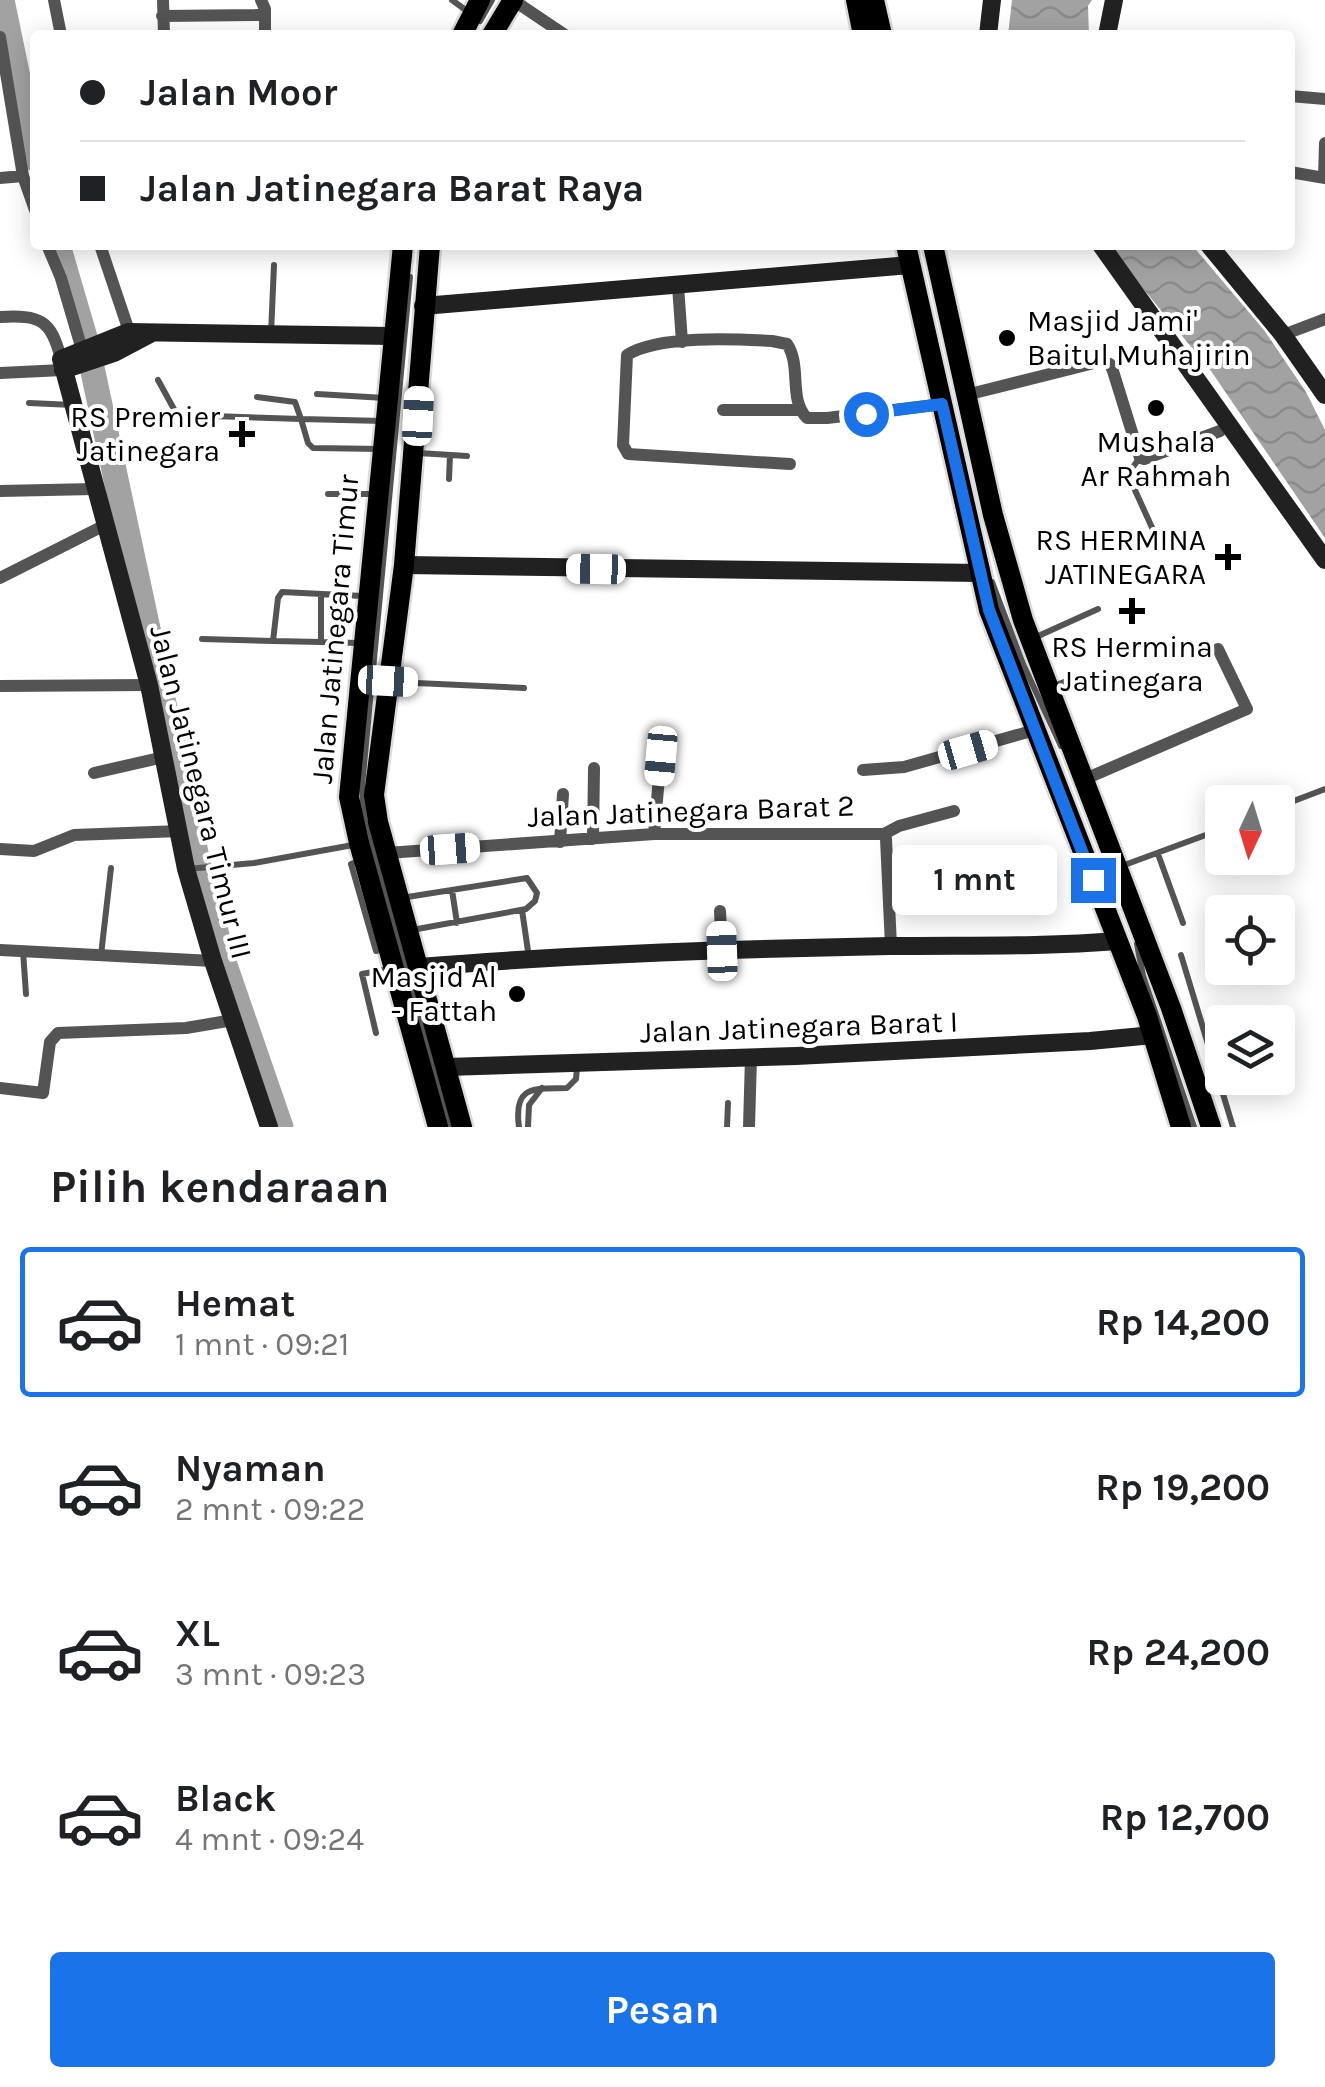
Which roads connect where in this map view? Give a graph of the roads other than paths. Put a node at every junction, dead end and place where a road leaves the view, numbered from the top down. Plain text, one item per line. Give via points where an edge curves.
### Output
1 (54, 0) edge
2 (164, 0) edge
3 (261, 0) edge
4 (452, 0) edge
5 (492, 0) edge
6 (513, 0) edge
7 (856, 0) edge
8 (865, 0) edge
9 (874, 0) edge
10 (992, 0) edge
11 (1114, 0) edge
12 (162, 16) junction
13 (265, 16) junction
14 (475, 16) edge
15 (60, 30) edge
16 (163, 30) edge
17 (265, 30) edge
18 (495, 30) edge
19 (557, 30) edge
20 (862, 30) edge
21 (871, 30) edge
22 (881, 30) edge
23 (989, 30) edge
24 (1107, 30) edge
25 (0, 37) edge
26 (1325, 90) edge
27 (1295, 96) edge
28 (1325, 99) edge
29 (0, 133) edge
30 (15, 133) junction
31 (1325, 143) edge
32 (1295, 173) edge
33 (23, 176) junction
34 (0, 178) edge
35 (1324, 178) edge
36 (30, 196) edge
37 (49, 250) edge
38 (101, 250) edge
39 (402, 250) edge
40 (413, 250) edge
41 (429, 250) edge
42 (934, 250) edge
43 (1106, 250) edge
44 (1212, 250) edge
45 (910, 252) edge
46 (274, 264) dead end
47 (678, 286) junction
48 (423, 306) junction
49 (0, 317) edge
50 (1325, 320) edge
51 (271, 335) junction
52 (393, 336) junction
53 (1283, 336) junction
54 (127, 341) junction
55 (682, 342) junction
56 (86, 357) junction
57 (62, 364) junction
58 (0, 372) edge
59 (158, 380) dead end
60 (1324, 393) edge
61 (317, 394) dead end
62 (966, 396) junction
63 (258, 397) dead end
64 (386, 398) junction
65 (29, 403) dead end
66 (942, 404) junction
67 (73, 405) junction
68 (723, 410) dead end
69 (799, 410) junction
70 (301, 419) junction
71 (384, 422) junction
72 (1220, 431) dead end
73 (382, 449) junction
74 (124, 451) dead end
75 (414, 453) junction
76 (450, 455) junction
77 (467, 456) dead end
78 (86, 458) junction
79 (1140, 458) junction
80 (790, 464) dead end
81 (449, 478) dead end
82 (94, 489) junction
83 (0, 491) edge
84 (328, 494) dead end
85 (378, 494) junction
86 (104, 525) junction
87 (1159, 542) dead end
88 (1325, 560) edge
89 (404, 565) junction
90 (981, 573) junction
91 (0, 578) edge
92 (321, 595) junction
93 (370, 597) junction
94 (1098, 609) dead end
95 (202, 639) dead end
96 (1030, 640) junction
97 (273, 641) junction
98 (321, 642) junction
99 (364, 643) junction
100 (1218, 649) dead end
101 (1079, 676) dead end
102 (388, 681) junction
103 (148, 685) junction
104 (0, 686) edge
105 (524, 688) dead end
106 (1048, 688) junction
107 (1036, 730) junction
108 (661, 756) dead end
109 (164, 757) junction
110 (594, 768) dead end
111 (863, 770) dead end
112 (94, 772) dead end
113 (1085, 779) junction
114 (1325, 789) edge
115 (563, 794) dead end
116 (1295, 800) edge
117 (954, 811) dead end
118 (180, 831) junction
119 (654, 834) junction
120 (884, 834) junction
121 (1205, 836) edge
122 (594, 839) junction
123 (560, 842) junction
124 (0, 849) edge
125 (362, 851) junction
126 (387, 854) junction
127 (1158, 854) junction
128 (110, 868) dead end
129 (1118, 868) junction
130 (194, 869) junction
131 (452, 889) junction
132 (400, 898) junction
133 (522, 910) junction
134 (720, 911) dead end
135 (457, 923) junction
136 (1183, 923) dead end
137 (409, 930) junction
138 (1118, 942) junction
139 (890, 946) junction
140 (0, 950) edge
141 (23, 951) junction
142 (722, 951) junction
143 (1181, 955) dead end
144 (101, 956) junction
145 (528, 958) junction
146 (213, 961) junction
147 (420, 966) junction
148 (394, 967) junction
149 (26, 994) dead end
150 (234, 1020) junction
151 (1204, 1032) junction
152 (376, 1033) dead end
153 (1153, 1035) junction
154 (1182, 1041) junction
155 (751, 1058) junction
156 (577, 1063) junction
157 (447, 1067) junction
158 (542, 1087) junction
159 (0, 1088) edge
160 (728, 1104) dead end
161 (457, 1126) edge
162 (269, 1127) edge
163 (438, 1127) edge
164 (519, 1127) edge
165 (528, 1127) edge
166 (728, 1127) edge
167 (750, 1127) edge
168 (1180, 1127) edge
169 (1194, 1127) edge
170 (1211, 1127) edge
171 (1233, 1127) edge

1 - 15 street
2 - 12 street
3 - 13 street
4 - 14 lane
5 - 14 lane
6 - 18 main road
6 - 19 street
7 - 20 main road
8 - 21 lane
9 - 22 main road
10 - 23 street
11 - 24 street
12 - 13 street
12 - 16 street
13 - 17 street
25 - 30 street
26 - 28 street
27 - 28 street
29 - 30 lane
30 - 33 street
31 - 35 street
32 - 35 street
33 - 34 street
33 - 36 street
37 - 56 street
38 - 54 street
39 - 52 main road, Jalan Jatinegara Timur
40 - 161 lane via 362,786 364,818
41 - 48 main road, Jalan Jatinegara Timur
42 - 62 main road
43 - 88 street
44 - 53 street
45 - 47 street
45 - 66 main road
45 - 169 lane via 986,566 1136,940
46 - 51 lane
47 - 48 street
47 - 55 street
48 - 75 main road, Jalan Jatinegara Timur
49 - 57 street via 36,318 49,327
50 - 53 street
51 - 52 street
51 - 54 street
52 - 64 main road, Jalan Jatinegara Timur
53 - 60 street
54 - 56 street
55 - 69 street via 786,344 794,356
55 - 80 street via 627,355 624,450
56 - 57 street
57 - 58 street
57 - 67 street, Jalan Jatinegara Timur III
59 - 70 lane via 182,415
61 - 64 lane
62 - 79 street via 1106,362
62 - 96 main road
63 - 70 lane via 295,402
64 - 71 main road, Jalan Jatinegara Timur
65 - 67 lane
66 - 69 street via 827,418 806,418
66 - 90 main road
67 - 78 street, Jalan Jatinegara Timur III
68 - 69 street
70 - 71 lane
70 - 73 lane via 313,448
71 - 73 main road, Jalan Jatinegara Timur
72 - 79 street
73 - 85 main road, Jalan Jatinegara Timur
74 - 78 lane
75 - 76 lane
75 - 89 main road, Jalan Jatinegara Timur
76 - 77 lane
76 - 81 lane
78 - 82 street, Jalan Jatinegara Timur III
79 - 87 lane via 1129,472 1130,483
82 - 83 street
82 - 86 street, Jalan Jatinegara Timur III
84 - 85 lane
85 - 93 main road, Jalan Jatinegara Timur
86 - 91 street
86 - 103 street, Jalan Jatinegara Timur III
89 - 90 street
89 - 102 main road, Jalan Jatinegara Timur
90 - 107 main road
92 - 93 lane
92 - 97 lane via 279,594
92 - 98 lane
93 - 99 main road, Jalan Jatinegara Timur
94 - 96 lane
95 - 97 lane
96 - 106 main road
97 - 98 lane
98 - 99 lane
99 - 125 main road, Jalan Jatinegara Timur via 350,778
100 - 113 street via 1247,708
101 - 106 lane
102 - 105 lane
102 - 126 main road, Jalan Jatinegara Timur via 374,795
103 - 104 street
103 - 109 street, Jalan Jatinegara Timur III
106 - 113 main road
107 - 111 street via 904,767
107 - 138 main road
108 - 119 street
109 - 112 street
109 - 118 street, Jalan Jatinegara Timur III
110 - 122 street
113 - 129 main road
114 - 116 lane
115 - 123 street
117 - 120 street
118 - 124 street via 74,835 34,851
118 - 130 street, Jalan Jatinegara Timur III
119 - 120 street, Jalan Jatinegara Barat 2
119 - 122 street, Jalan Jatinegara Barat 2
120 - 139 street, Jalan Jatinegara Barat 2
121 - 127 lane
122 - 123 street, Jalan Jatinegara Barat 2
123 - 126 street, Jalan Jatinegara Barat 2
125 - 130 lane
125 - 148 main road, Jalan Jatinegara Timur
126 - 132 main road, Jalan Jatinegara Timur
127 - 129 lane
127 - 136 lane
128 - 144 lane
129 - 154 main road
130 - 146 street, Jalan Jatinegara Timur III
131 - 132 lane
131 - 133 lane via 527,878 537,893
131 - 135 lane
132 - 137 main road, Jalan Jatinegara Timur
133 - 135 lane
133 - 145 lane
134 - 142 street
135 - 137 lane
137 - 147 main road, Jalan Jatinegara Timur
138 - 139 street
138 - 153 main road
139 - 142 street
140 - 141 street
141 - 144 street
141 - 149 lane
142 - 145 street
143 - 151 lane
144 - 146 street
145 - 147 street
146 - 150 street, Jalan Jatinegara Timur III
147 - 157 main road, Jalan Jatinegara Timur
148 - 152 lane via 362,974
148 - 163 main road, Jalan Jatinegara Timur
150 - 159 street via 58,1033 50,1042 42,1094
150 - 162 street, Jalan Jatinegara Timur III
151 - 154 lane
151 - 171 lane
153 - 155 street, Jalan Jatinegara Barat I
153 - 168 main road
154 - 170 main road
155 - 156 street, Jalan Jatinegara Barat I
155 - 167 street
156 - 157 street, Jalan Jatinegara Barat I
156 - 158 lane via 572,1085
157 - 161 main road, Jalan Jatinegara Timur
158 - 164 lane via 520,1100
158 - 165 lane via 530,1101
160 - 166 lane

